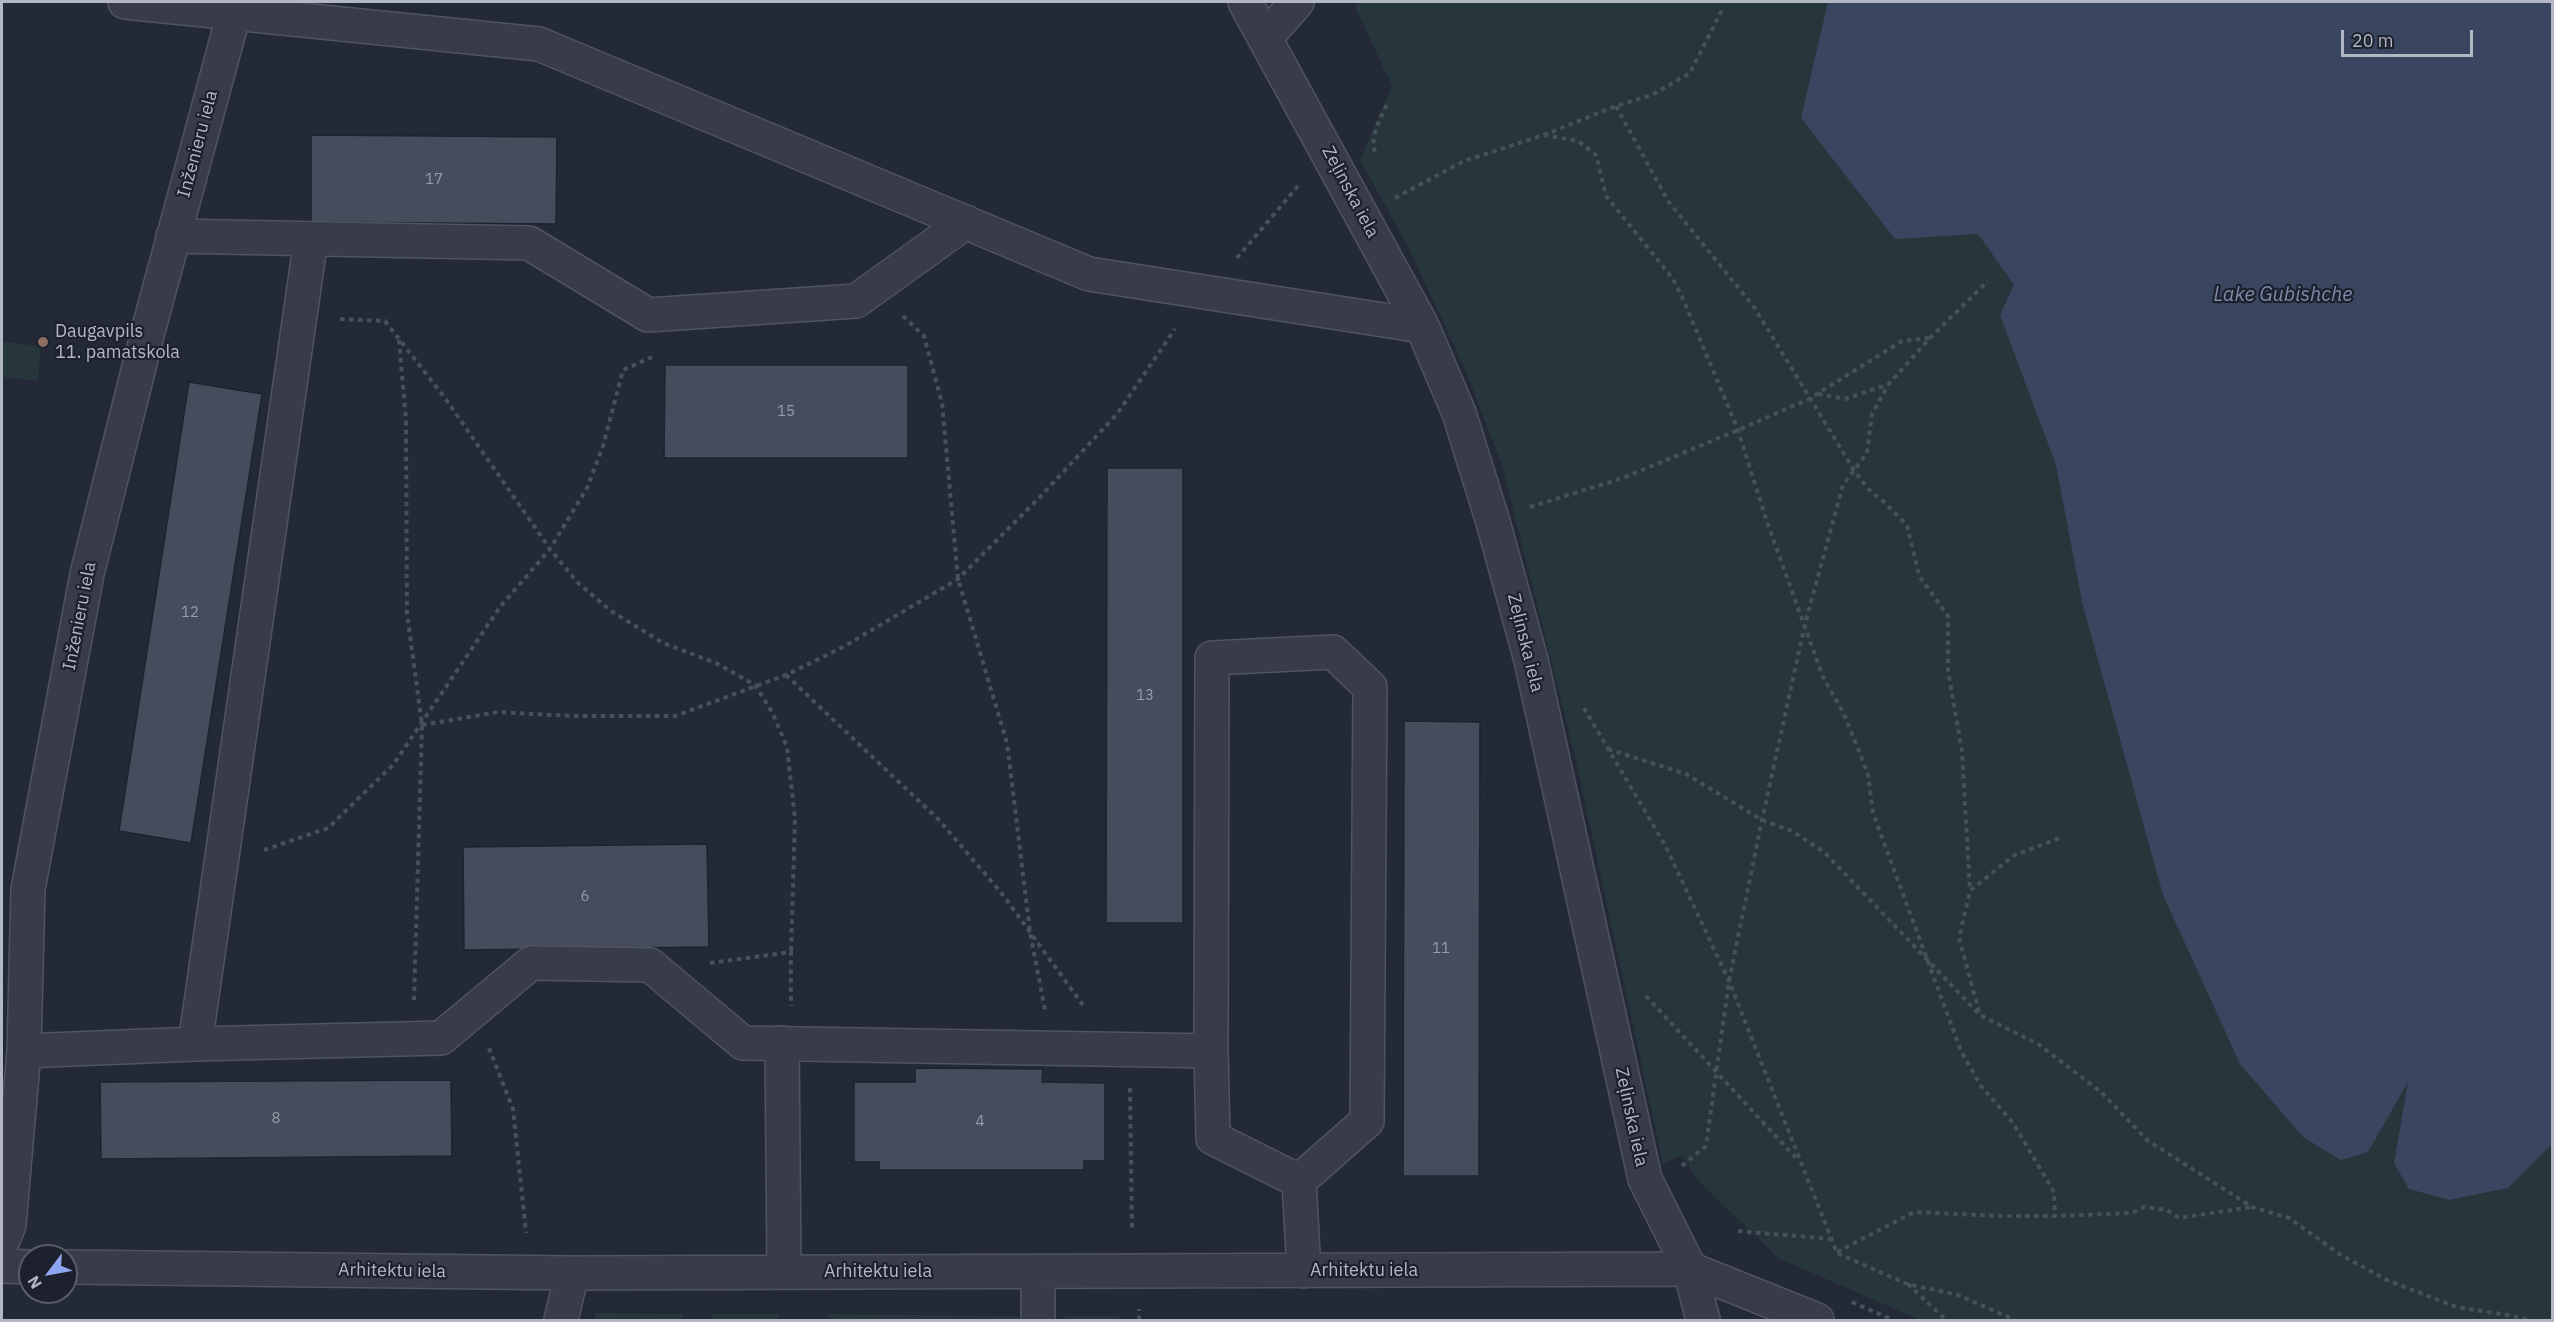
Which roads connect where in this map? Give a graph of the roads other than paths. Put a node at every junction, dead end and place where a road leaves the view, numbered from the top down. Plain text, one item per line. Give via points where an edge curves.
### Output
1 (125, 2) edge
2 (1245, 2) edge
3 (1296, 2) edge
4 (235, 7) edge
5 (1266, 37) junction
6 (966, 222) junction
7 (173, 236) junction
8 (311, 239) junction
9 (1422, 326) junction
10 (787, 1043) junction
11 (195, 1044) junction
12 (24, 1051) junction
13 (1211, 1051) junction
14 (1299, 1181) junction
15 (2, 1242) edge
16 (2, 1266) edge
17 (18, 1267) edge
18 (78, 1267) edge
19 (1690, 1269) junction
20 (1304, 1271) junction
21 (784, 1272) junction
22 (1038, 1272) junction
23 (572, 1273) junction
24 (561, 1320) edge
25 (1038, 1320) edge
26 (1703, 1320) edge
27 (1817, 1320) edge

1 - 4 street
2 - 5 street, Zeļinska iela
3 - 5 street
4 - 6 street via 540,44
4 - 7 street, Inženieru iela
5 - 9 street, Zeļinska iela
6 - 8 street via 856,301 648,315 529,243
6 - 9 street via 1089,274
7 - 8 street
7 - 12 street, Inženieru iela via 87,574 30,877
8 - 11 street
9 - 19 street, Zeļinska iela via 1459,413 1531,660 1645,1179
10 - 11 street via 743,1043 650,965 531,963 441,1038
10 - 13 street
10 - 21 street
11 - 12 street
12 - 15 street, Inženieru iela via 9,1225
13 - 14 street via 1213,1138
13 - 14 street via 1212,658 1333,652 1370,687 1367,1121
14 - 20 street
16 - 17 street
18 - 23 street, Arhitektu iela
19 - 20 street, Arhitektu iela
19 - 26 street, Zeļinska iela
19 - 27 street
20 - 22 street, Arhitektu iela
21 - 22 street, Arhitektu iela
21 - 23 street, Arhitektu iela
22 - 25 street
23 - 24 street

